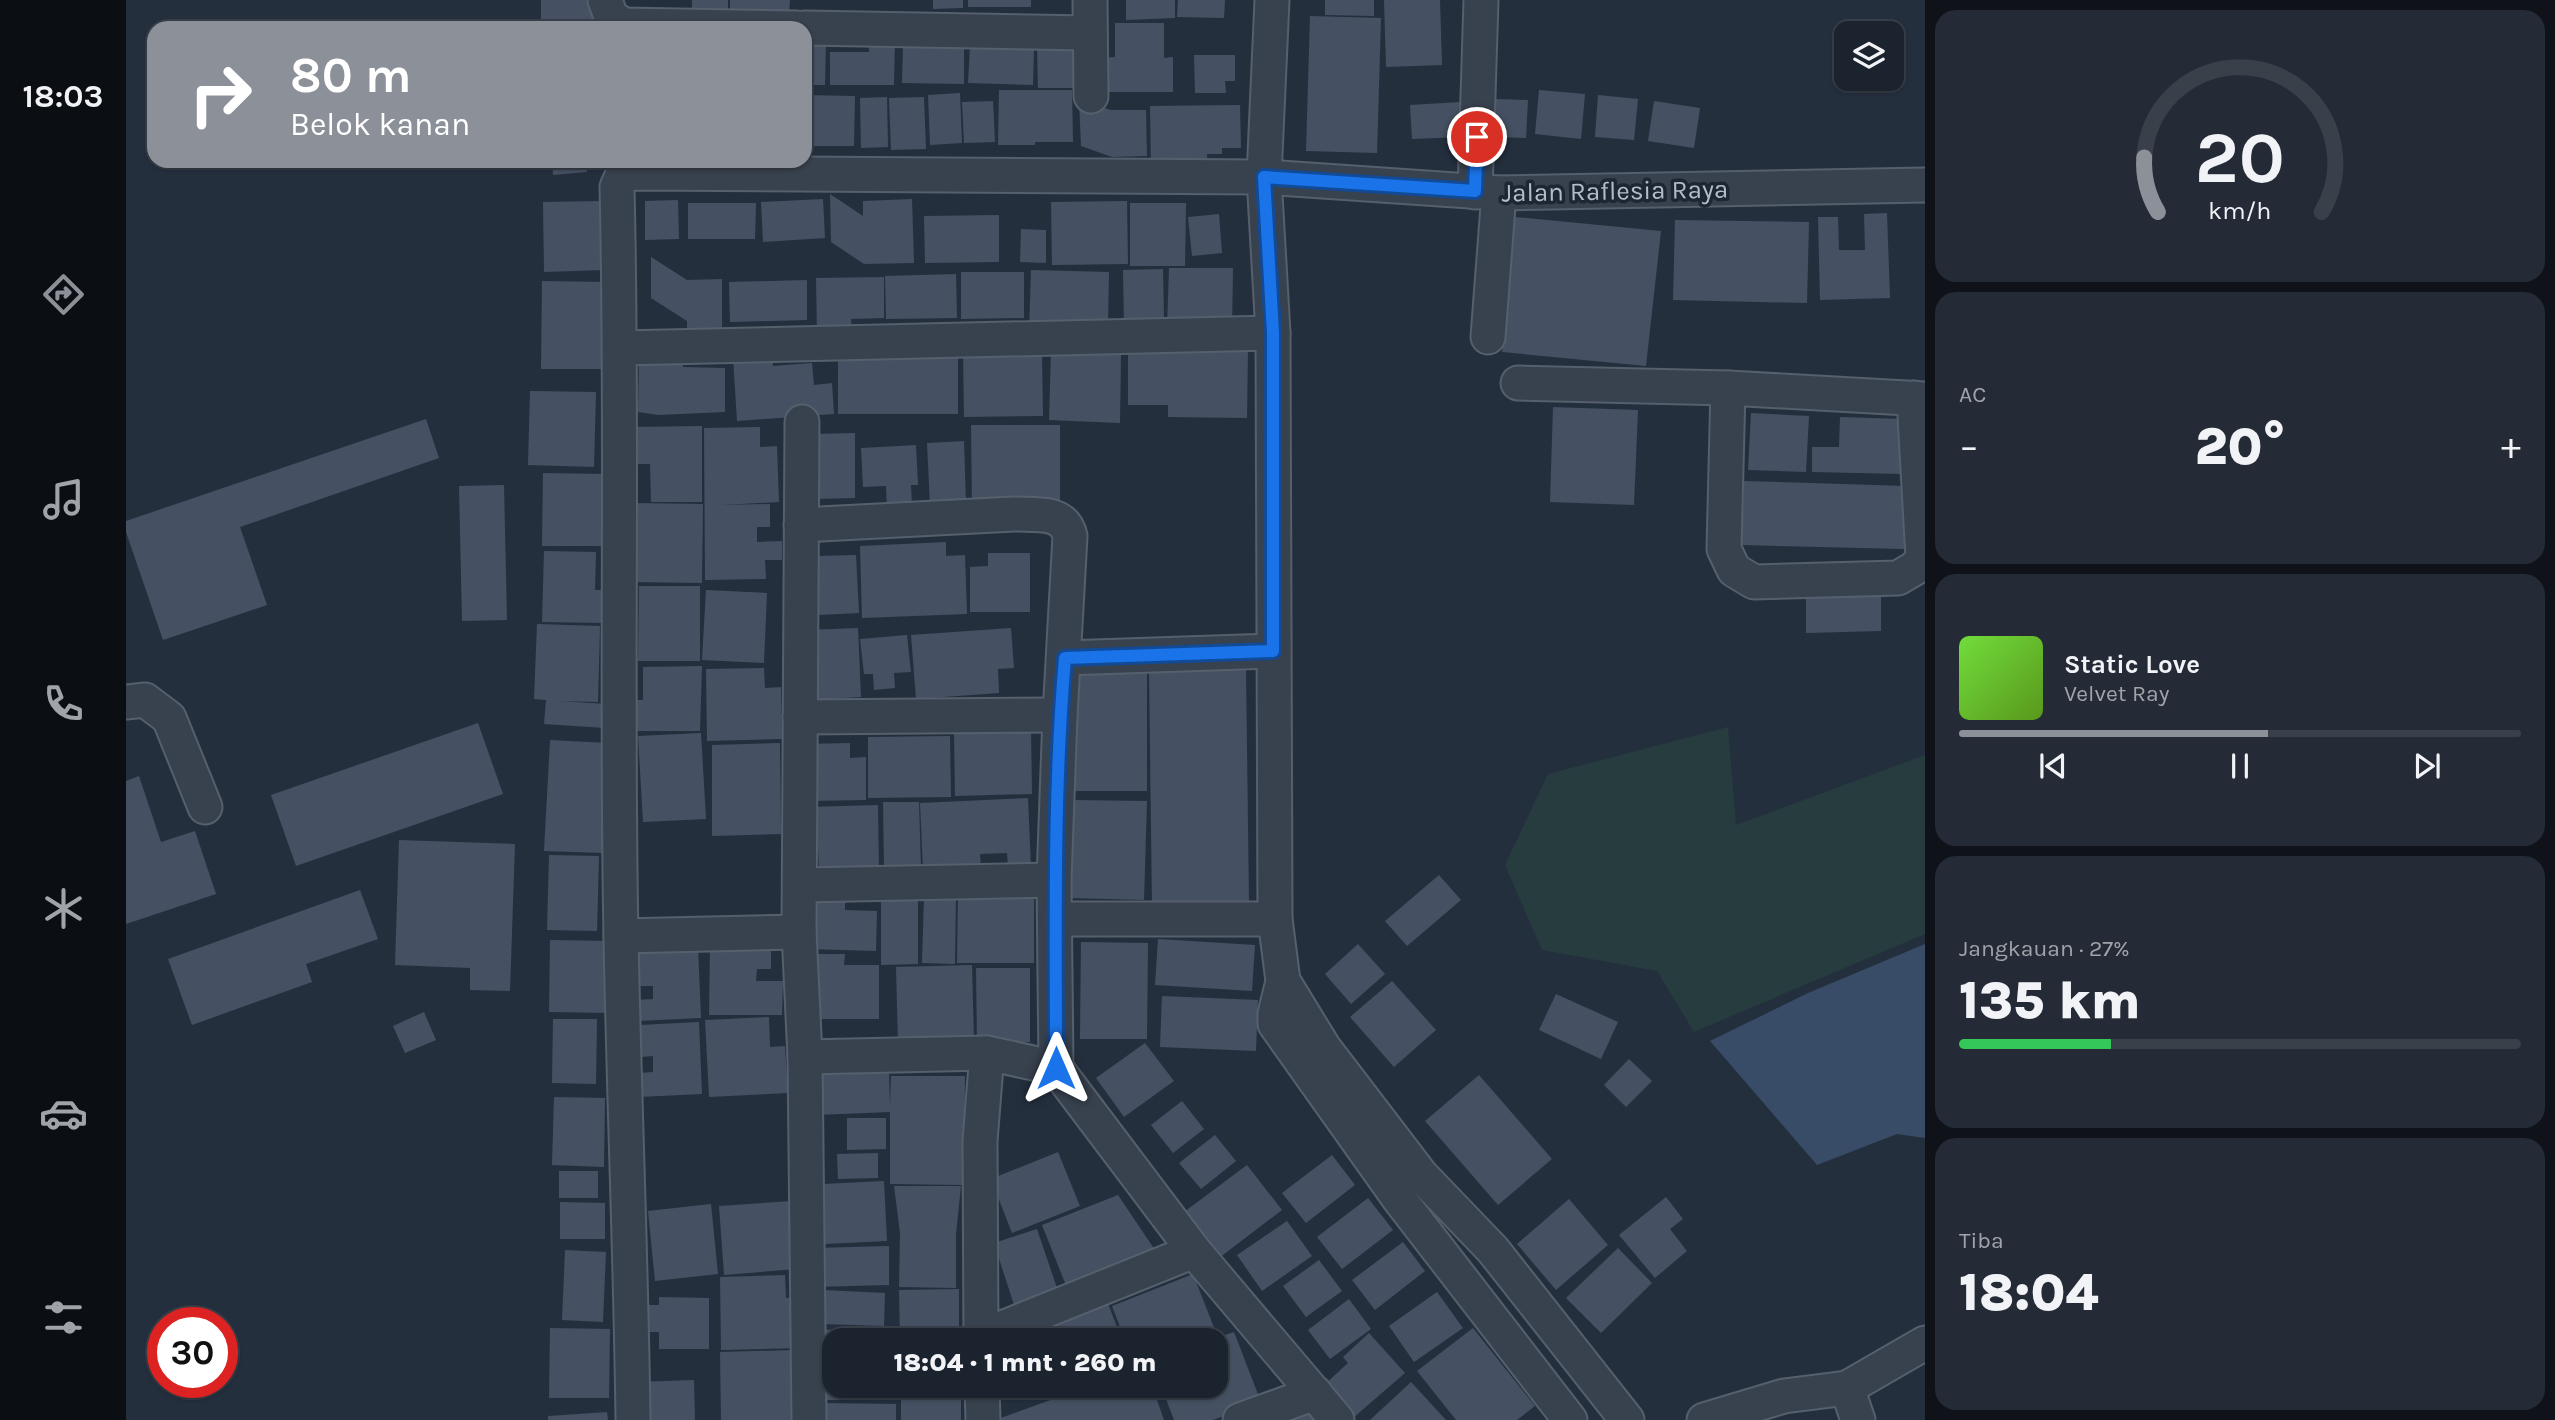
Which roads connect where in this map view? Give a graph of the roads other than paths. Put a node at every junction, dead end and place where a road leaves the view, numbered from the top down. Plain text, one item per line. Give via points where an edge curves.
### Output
1 (605, 0) edge
2 (1090, 0) edge
3 (1272, 0) edge
4 (1481, 0) edge
5 (618, 21) edge
6 (812, 28) edge
7 (1089, 33) junction
8 (1091, 96) dead end
9 (1264, 177) junction
10 (1925, 185) edge
11 (1487, 192) junction
12 (1273, 333) junction
13 (1488, 337) dead end
14 (621, 348) junction
15 (1518, 383) dead end
16 (1728, 388) junction
17 (1919, 399) edge
18 (802, 422) dead end
19 (801, 525) junction
20 (1273, 651) junction
21 (1065, 658) junction
22 (126, 702) edge
23 (1060, 715) junction
24 (800, 717) junction
25 (205, 807) dead end
26 (1054, 880) junction
27 (801, 885) junction
28 (1056, 919) junction
29 (1275, 919) junction
30 (799, 932) junction
31 (621, 936) junction
32 (1283, 981) junction
33 (987, 1052) junction
34 (805, 1057) junction
35 (1056, 1068) junction
36 (1422, 1175) junction
37 (1401, 1200) junction
38 (1194, 1251) junction
39 (981, 1328) edge
40 (1005, 1328) edge
41 (1925, 1343) edge
42 (1847, 1388) junction
43 (1315, 1392) junction
44 (982, 1398) edge
45 (634, 1420) edge
46 (809, 1420) edge
47 (983, 1420) edge
48 (1240, 1420) edge
49 (1337, 1420) edge
50 (1570, 1420) edge
51 (1627, 1420) edge
52 (1704, 1420) edge
53 (1858, 1420) edge

1 - 5 street via 611,17
2 - 7 street
3 - 9 street
4 - 11 street
6 - 7 street
7 - 8 street
9 - 11 street, Jalan Raflesia Raya
9 - 12 street
9 - 14 street, Jalan Raflesia Raya via 627,173 617,187
10 - 11 street, Jalan Raflesia Raya
11 - 13 street
12 - 14 street
12 - 20 street
14 - 31 street
15 - 16 street
16 - 17 street
16 - 17 street via 1724,549 1734,570 1754,582 1898,578 1915,568 1923,558
18 - 19 street
19 - 21 street via 1014,514 1061,519 1070,536
19 - 24 street
20 - 21 street
20 - 29 street
21 - 23 street
22 - 25 street via 145,700 169,718
23 - 24 street
23 - 26 street
24 - 27 street
26 - 27 street
26 - 28 street
27 - 30 street
28 - 29 street
28 - 35 street
29 - 32 street
30 - 31 street
30 - 34 street
31 - 45 street
32 - 36 street via 1324,1048
32 - 37 street via 1275,1024
33 - 34 street
33 - 35 street
33 - 39 street via 980,1141
34 - 46 street
35 - 38 street
36 - 37 street
36 - 51 street via 1493,1250
37 - 50 street
38 - 40 street
38 - 43 street
41 - 42 street
42 - 52 street via 1784,1396
42 - 53 street
43 - 48 street
43 - 49 street
44 - 47 street

